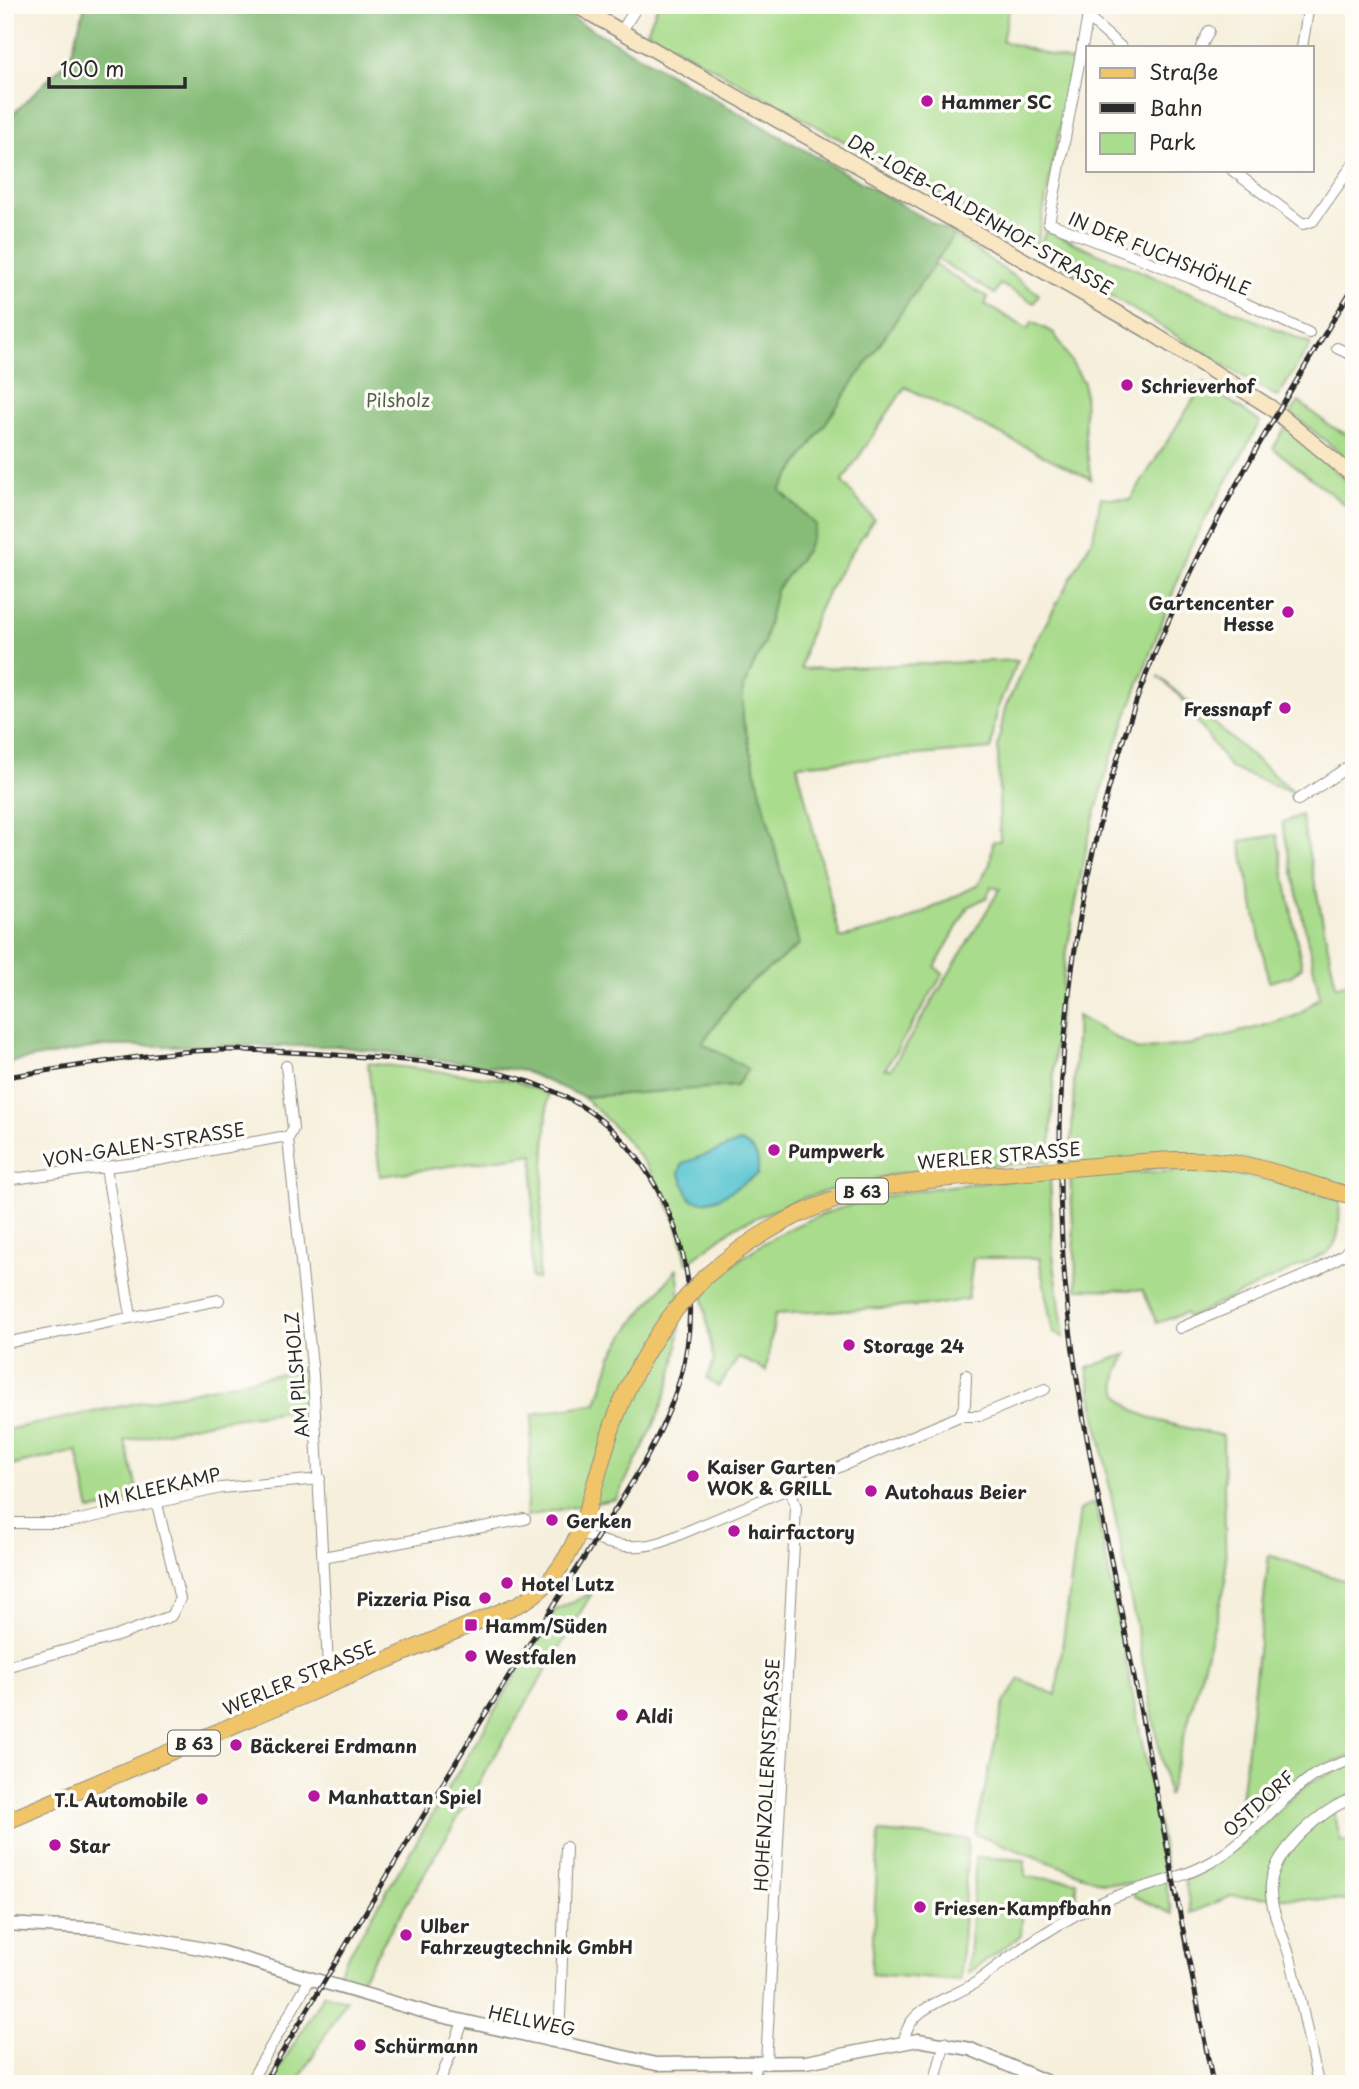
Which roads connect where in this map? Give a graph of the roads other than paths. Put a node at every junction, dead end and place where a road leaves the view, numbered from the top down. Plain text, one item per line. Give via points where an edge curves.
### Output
1 (575, 5) edge
2 (638, 5) edge
3 (1090, 5) edge
4 (1309, 5) edge
5 (1087, 17) junction
6 (1209, 31) dead end
7 (621, 32) junction
8 (1120, 46) edge
9 (1202, 46) edge
10 (1302, 46) edge
11 (1354, 163) edge
12 (1237, 172) edge
13 (1309, 333) dead end
14 (1337, 348) dead end
15 (1354, 356) edge
16 (1354, 477) edge
17 (1354, 762) edge
18 (1298, 800) dead end
19 (286, 1066) dead end
20 (288, 1139) junction
21 (106, 1168) junction
22 (5, 1180) edge
23 (1354, 1196) edge
24 (1354, 1243) edge
25 (219, 1300) dead end
26 (131, 1316) junction
27 (1180, 1328) dead end
28 (5, 1343) edge
29 (966, 1375) dead end
30 (1045, 1389) dead end
31 (960, 1416) junction
32 (320, 1479) junction
33 (790, 1489) junction
34 (157, 1504) junction
35 (525, 1518) dead end
36 (5, 1524) edge
37 (578, 1532) junction
38 (323, 1557) junction
39 (5, 1668) edge
40 (335, 1683) junction
41 (1354, 1759) edge
42 (1354, 1798) edge
43 (5, 1822) edge
44 (566, 1847) dead end
45 (5, 1924) edge
46 (310, 1979) junction
47 (463, 2022) junction
48 (904, 2042) junction
49 (945, 2042) junction
50 (559, 2043) junction
51 (761, 2064) junction
52 (249, 2084) edge
53 (439, 2084) edge
54 (754, 2084) edge
55 (934, 2084) edge
56 (1052, 2084) edge
57 (1318, 2084) edge

1 - 7 main road, DR.-LOEB-CALDENHOF-STRASSE
2 - 7 street
3 - 5 street, IN DER FUCHSHÖHLE
4 - 10 street
5 - 8 street
5 - 13 street, IN DER FUCHSHÖHLE via 1049,223 1191,278
6 - 9 street
7 - 16 main road, DR.-LOEB-CALDENHOF-STRASSE via 1147,330 1270,407
11 - 12 street via 1313,221 1303,224
14 - 15 street
17 - 18 street
19 - 20 street, AM PILSHOLZ via 293,1129
20 - 21 street, VON-GALEN-STRASSE
20 - 32 street, AM PILSHOLZ
21 - 22 street, VON-GALEN-STRASSE
21 - 26 street
23 - 37 main road, WERLER STRASSE / B 63, bridge via 1223,1161 1182,1160 893,1183 810,1209 761,1234 705,1277 656,1336 625,1392
24 - 27 street via 1318,1270
25 - 26 street
26 - 28 street
29 - 31 street
30 - 31 street via 979,1416
31 - 33 street
32 - 34 street, IM KLEEKAMP via 221,1488
32 - 38 street, AM PILSHOLZ
33 - 37 street via 652,1545 617,1546
33 - 51 street, HOHENZOLLERNSTRASSE via 796,1507
34 - 36 street, IM KLEEKAMP via 66,1523
34 - 39 street via 180,1599 171,1616
35 - 38 street
37 - 40 main road, WERLER STRASSE / B 63 via 563,1563 530,1599
38 - 40 street, AM PILSHOLZ via 328,1666
40 - 43 main road, WERLER STRASSE / B 63
41 - 48 street, OSTDORF via 1312,1776 1213,1861 1179,1878 1110,1899 1021,1946 975,1983 926,2007 905,2031
42 - 57 street via 1312,1822 1276,1867 1271,1881 1271,1900 1298,1987
44 - 50 street
45 - 46 street, HELLWEG via 69,1926 162,1940
46 - 47 street, HELLWEG
46 - 52 street
47 - 50 street, HELLWEG
47 - 53 street
48 - 49 street, HELLWEG
48 - 51 street, HELLWEG via 832,2059
49 - 55 street
49 - 56 street, HELLWEG
50 - 51 street, HELLWEG via 656,2064
51 - 54 street, HOHENZOLLERNSTRASSE

